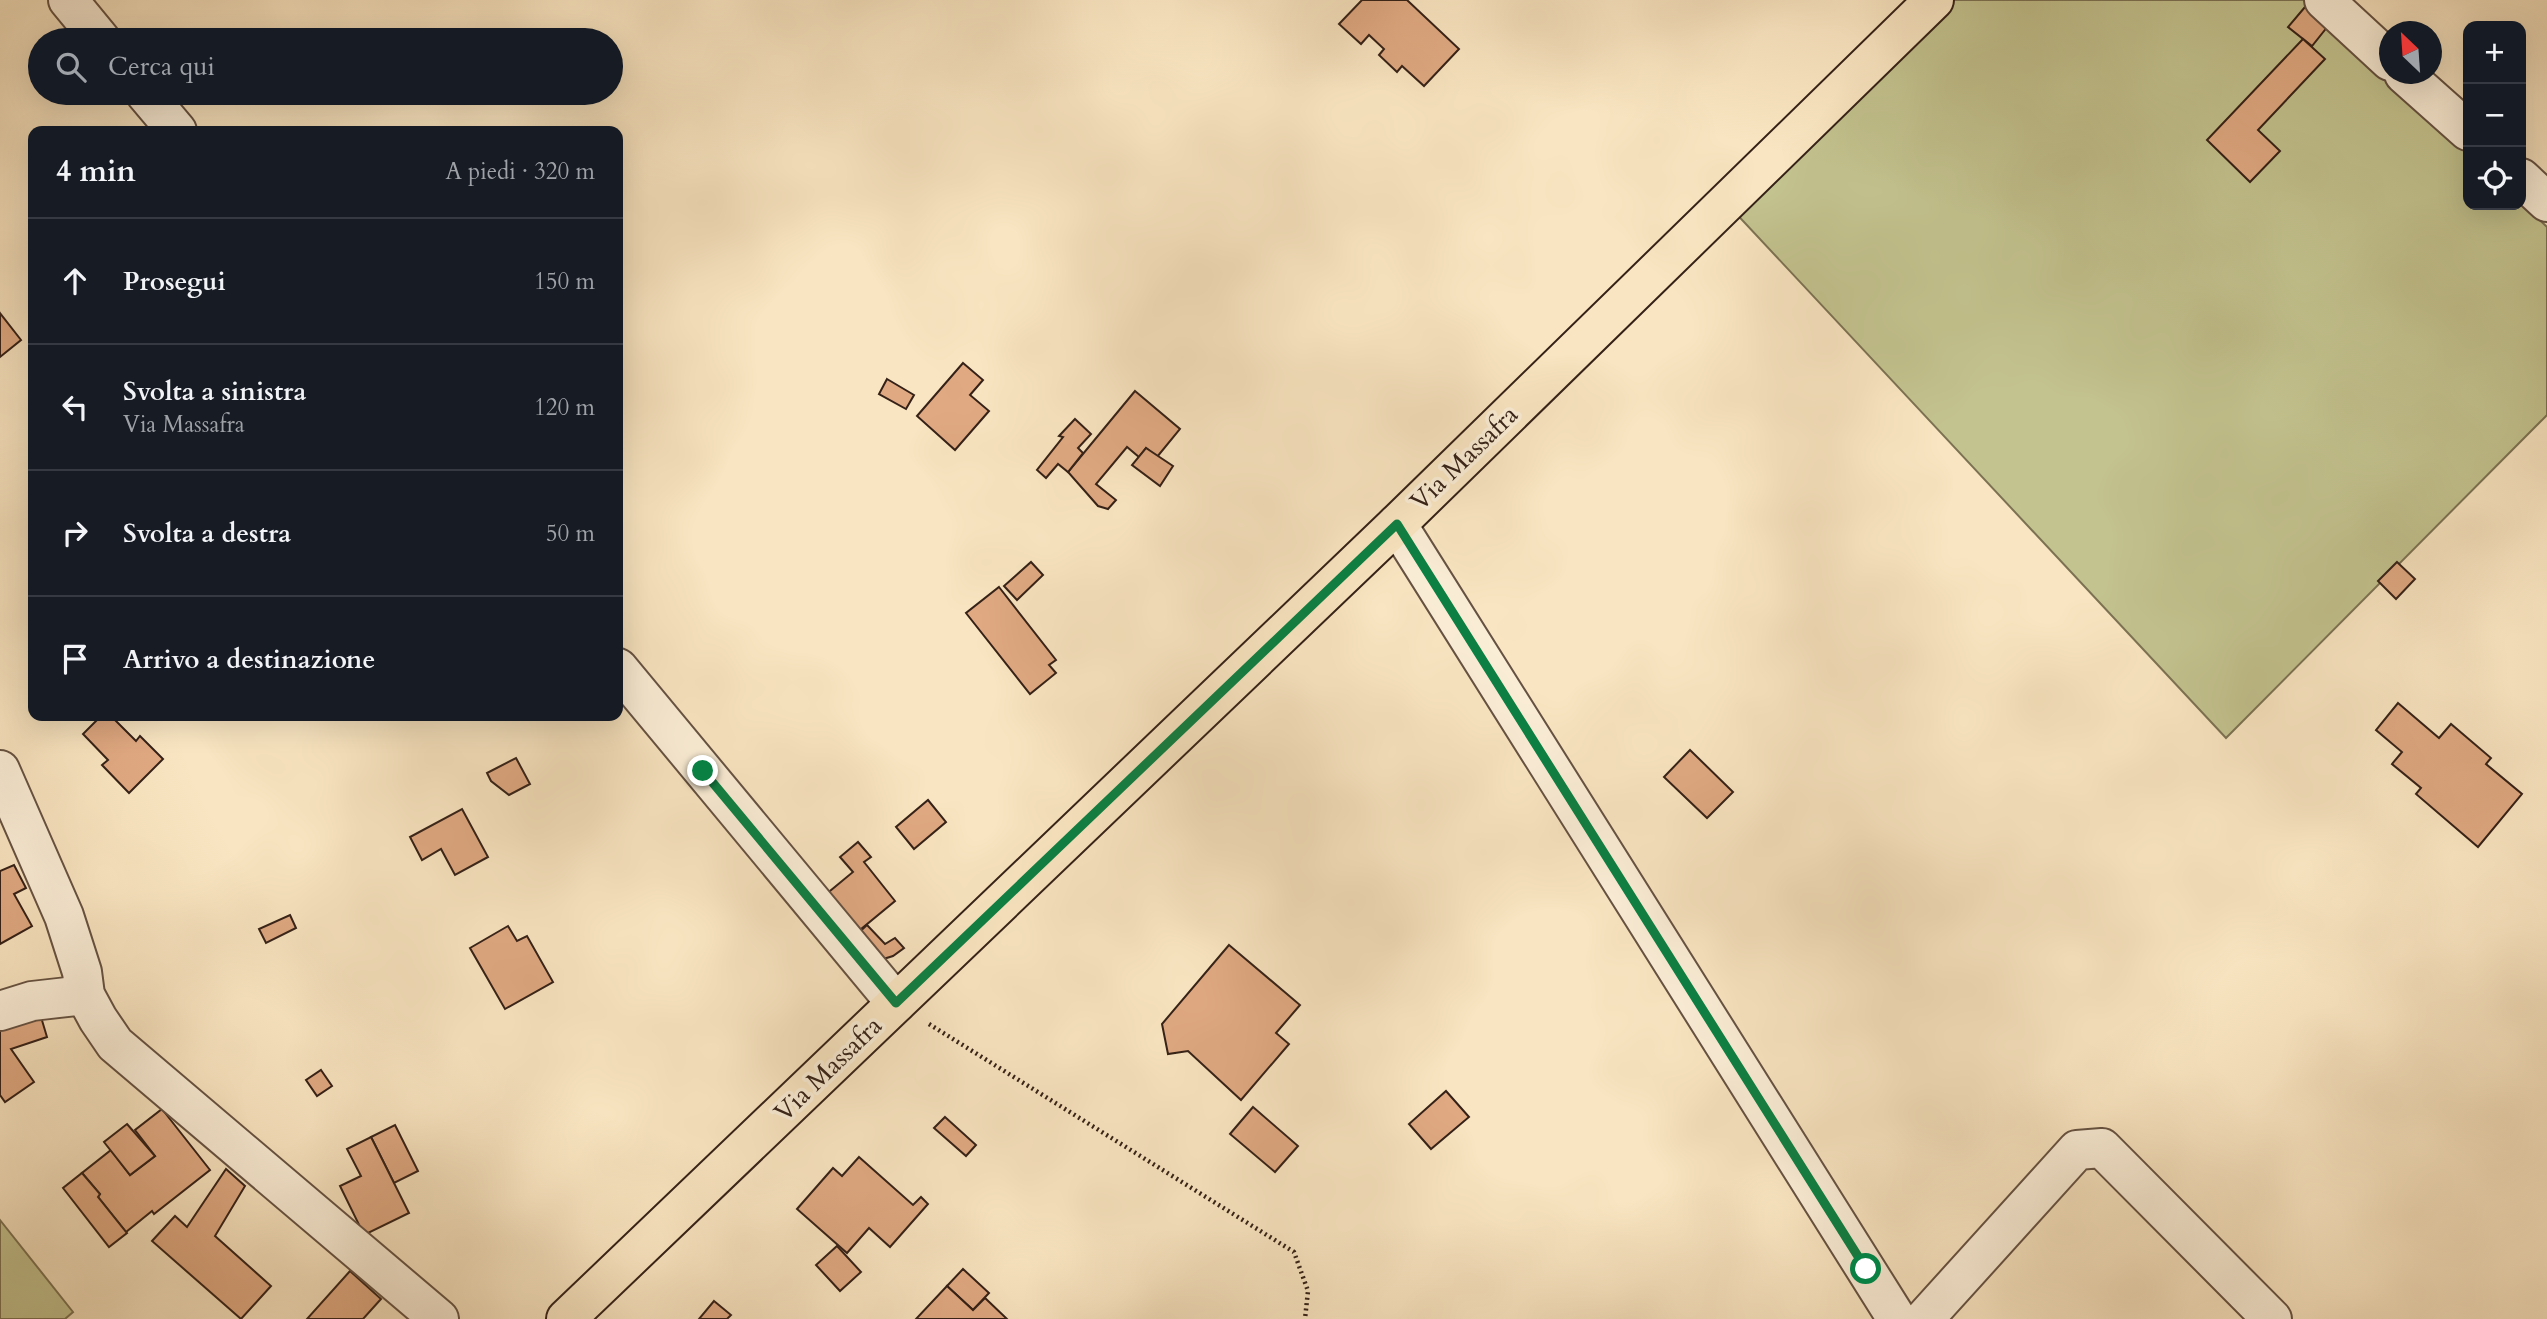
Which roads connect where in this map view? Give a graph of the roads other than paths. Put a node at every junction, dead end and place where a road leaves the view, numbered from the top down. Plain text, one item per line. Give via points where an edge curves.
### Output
1 (68, 0) edge
2 (1934, 0) edge
3 (2324, 0) edge
4 (92, 28) edge
5 (2379, 52) edge
6 (2415, 84) edge
7 (155, 105) edge
8 (173, 126) edge
9 (2463, 127) edge
10 (2526, 183) edge
11 (2547, 202) edge
12 (1397, 524) junction
13 (623, 674) edge
14 (0, 770) edge
15 (86, 995) junction
16 (896, 1003) junction
17 (0, 1011) edge
18 (439, 1319) edge
19 (566, 1319) edge
20 (1897, 1319) edge
21 (1924, 1319) edge
22 (2272, 1319) edge

1 - 4 street
2 - 12 main road, Via Massafra
3 - 5 street
6 - 9 street
7 - 8 street
10 - 11 street
12 - 16 main road, Via Massafra
12 - 20 street
13 - 16 street
14 - 15 street via 64,916
15 - 17 street via 32,1000
15 - 18 street via 115,1044
16 - 19 main road, Via Massafra
21 - 22 street via 2077,1150 2102,1148

